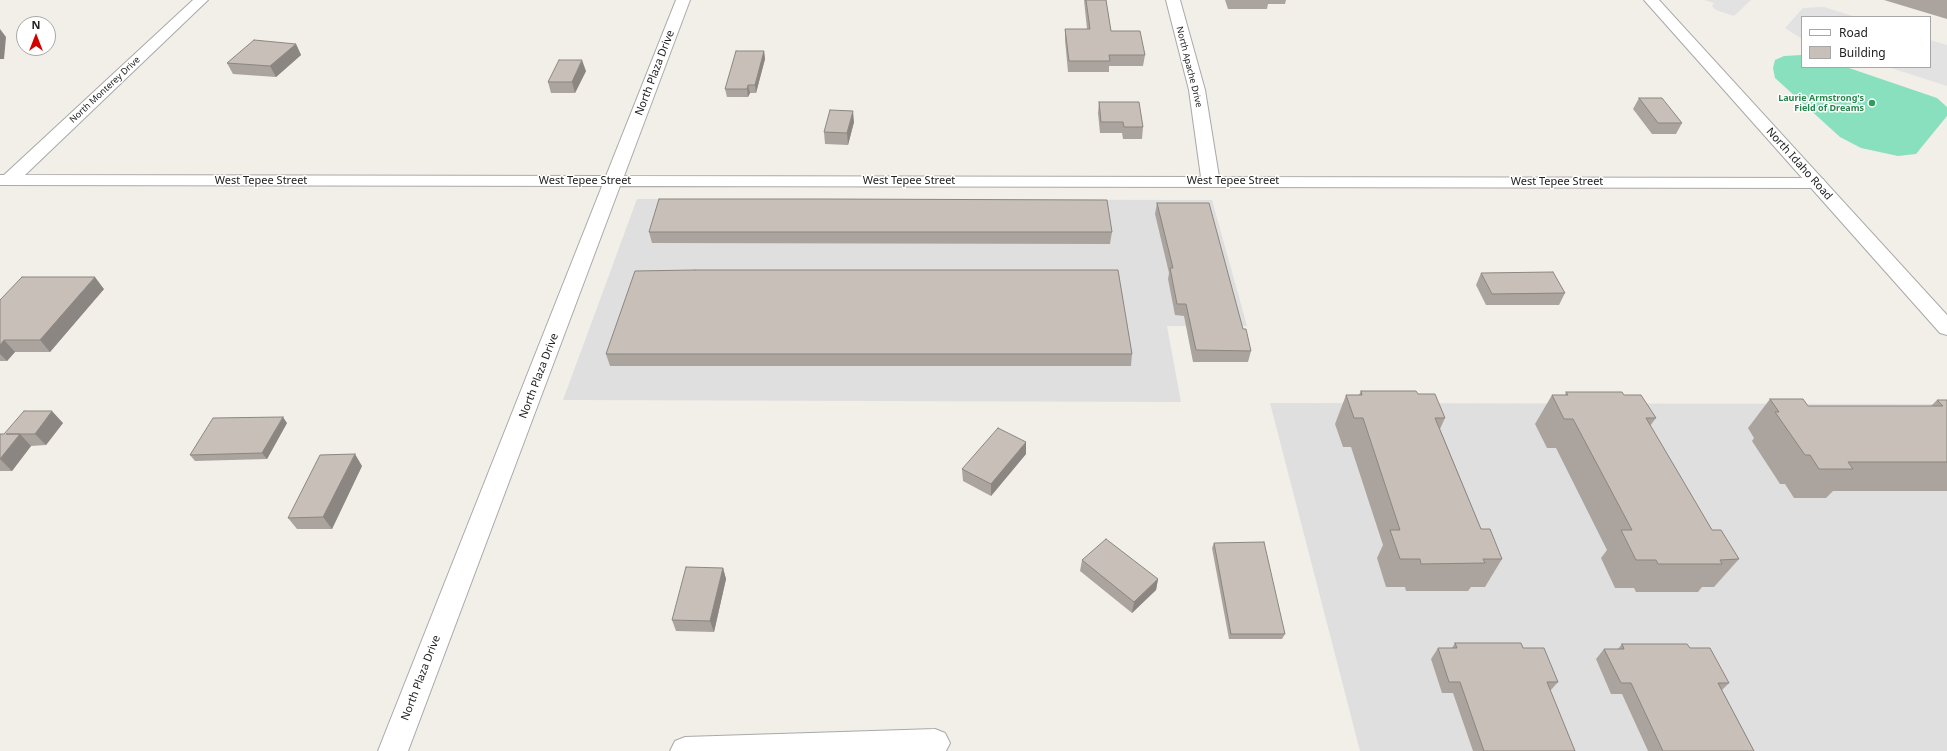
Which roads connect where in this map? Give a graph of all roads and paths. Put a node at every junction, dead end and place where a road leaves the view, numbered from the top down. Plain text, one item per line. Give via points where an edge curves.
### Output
1 (201, 0) edge
2 (682, 0) edge
3 (1173, 0) edge
4 (1651, 0) edge
5 (5, 180) edge
6 (614, 181) junction
7 (1212, 181) junction
8 (1817, 183) junction
9 (1947, 328) edge
10 (935, 743) dead end
11 (393, 751) edge
12 (685, 751) edge

1 - 5 street, North Monterey Drive
2 - 6 street, North Plaza Drive
3 - 7 street, North Apache Drive via 1197,90
4 - 8 street, North Idaho Road
5 - 6 street, West Tepee Street
6 - 7 street, West Tepee Street
6 - 11 street, North Plaza Drive
7 - 8 street, West Tepee Street
8 - 9 street, North Idaho Road
10 - 12 street

